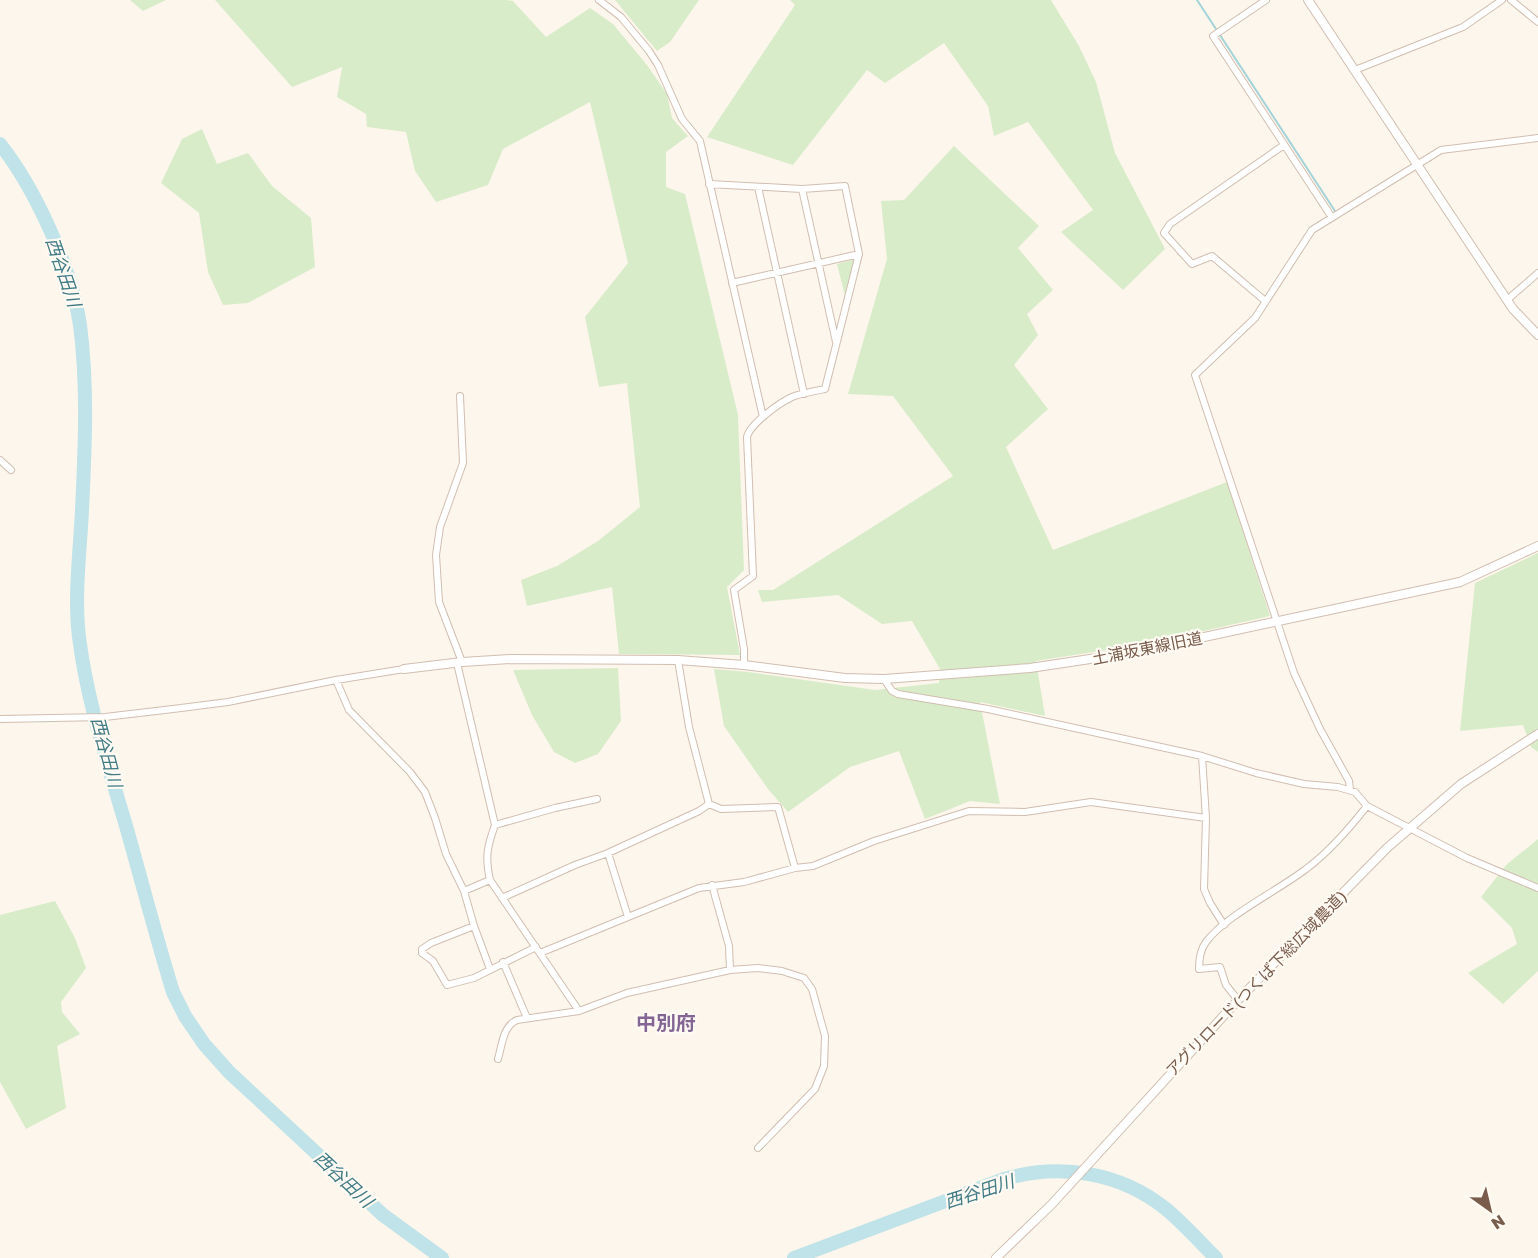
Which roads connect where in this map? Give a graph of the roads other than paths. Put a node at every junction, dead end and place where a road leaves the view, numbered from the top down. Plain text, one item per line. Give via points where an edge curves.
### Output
1 (599, 0) edge
2 (1266, 0) edge
3 (1308, 0) edge
4 (1502, 0) edge
5 (1511, 0) edge
6 (1538, 22) edge
7 (1355, 70) junction
8 (1538, 138) edge
9 (1284, 145) junction
10 (1417, 164) junction
11 (709, 184) junction
12 (758, 186) junction
13 (802, 189) junction
14 (1332, 216) junction
15 (859, 254) junction
16 (818, 264) junction
17 (777, 273) junction
18 (1538, 273) edge
19 (732, 283) junction
20 (1264, 300) junction
21 (1507, 300) junction
22 (1538, 335) edge
23 (837, 346) junction
24 (804, 394) junction
25 (460, 396) dead end
26 (763, 417) junction
27 (0, 460) edge
28 (11, 470) dead end
29 (1538, 546) edge
30 (1278, 621) junction
31 (678, 660) junction
32 (459, 663) junction
33 (744, 665) junction
34 (404, 669) joint
35 (884, 679) junction
36 (336, 680) junction
37 (0, 719) edge
38 (1538, 734) edge
39 (1202, 756) junction
40 (1350, 790) junction
41 (597, 799) dead end
42 (709, 804) junction
43 (1368, 806) junction
44 (1206, 818) junction
45 (495, 825) junction
46 (1408, 828) junction
47 (608, 853) junction
48 (795, 868) junction
49 (490, 880) junction
50 (712, 885) junction
51 (1538, 888) edge
52 (464, 891) junction
53 (502, 898) junction
54 (628, 917) junction
55 (1224, 925) junction
56 (474, 926) junction
57 (538, 950) junction
58 (503, 962) junction
59 (490, 969) junction
60 (730, 970) junction
61 (1238, 1000) junction
62 (579, 1011) junction
63 (527, 1018) junction
64 (498, 1059) dead end
65 (758, 1149) dead end
66 (996, 1258) edge

1 - 11 street via 621,17 658,65 682,119 700,141
2 - 9 street via 1213,36
3 - 7 street
4 - 7 street via 1463,27
5 - 6 street
7 - 10 street
8 - 10 street via 1441,150
9 - 14 street
9 - 20 street via 1170,224 1164,233 1192,264 1212,256
10 - 14 street
10 - 21 street
11 - 12 street
11 - 19 street
12 - 13 street
12 - 17 street
13 - 15 street via 844,186
13 - 16 street
14 - 20 street via 1312,230
15 - 16 street
15 - 23 street
16 - 17 street
16 - 23 street
17 - 19 street
17 - 24 street
18 - 21 street
19 - 26 street
20 - 30 street via 1255,318 1196,375
21 - 22 street
23 - 24 street via 825,388
24 - 26 street via 792,397
25 - 32 street via 463,463 440,527 436,555 439,602
26 - 33 street via 747,437 753,576 734,590
27 - 28 street
29 - 30 street, 土浦坂東線旧道 via 1460,582
30 - 35 street, 土浦坂東線旧道 via 1130,653 1030,668
30 - 40 street via 1294,673
31 - 32 street, 土浦坂東線旧道
31 - 33 street, 土浦坂東線旧道
31 - 42 street via 689,727
32 - 34 street, 土浦坂東線旧道
32 - 45 street
33 - 35 street, 土浦坂東線旧道
34 - 36 street
35 - 39 street via 898,694 988,709
36 - 37 street via 228,702 105,717
36 - 52 street via 349,710 425,792 446,854
38 - 46 street, アグリロード(つくば下総広域農道) via 1461,784
39 - 40 street via 1304,784
39 - 44 street
40 - 43 street
41 - 45 street
42 - 47 street
42 - 48 street via 721,809 778,807
43 - 46 street
43 - 55 street via 1349,830 1308,868
44 - 48 street via 1091,802 1025,812 969,811 874,841 813,866
44 - 55 street via 1204,889
45 - 49 street via 486,848
46 - 51 street
46 - 61 street, アグリロード(つくば下総広域農道)
47 - 53 street
47 - 54 street
48 - 50 street
49 - 52 street
49 - 53 street
50 - 54 street
50 - 60 street via 729,946
52 - 56 street
53 - 57 street
54 - 57 street
55 - 61 street via 1206,942 1198,969 1220,967 1226,985
56 - 59 street
56 - 59 street via 431,943 422,953 433,962 447,985
57 - 58 street
57 - 62 street
58 - 59 street
58 - 63 street
60 - 62 street via 627,993
60 - 65 street via 758,968 804,978 812,989 825,1036 824,1066 815,1089
61 - 66 street, アグリロード(つくば下総広域農道) via 1073,1182
62 - 63 street
63 - 64 street via 509,1025

